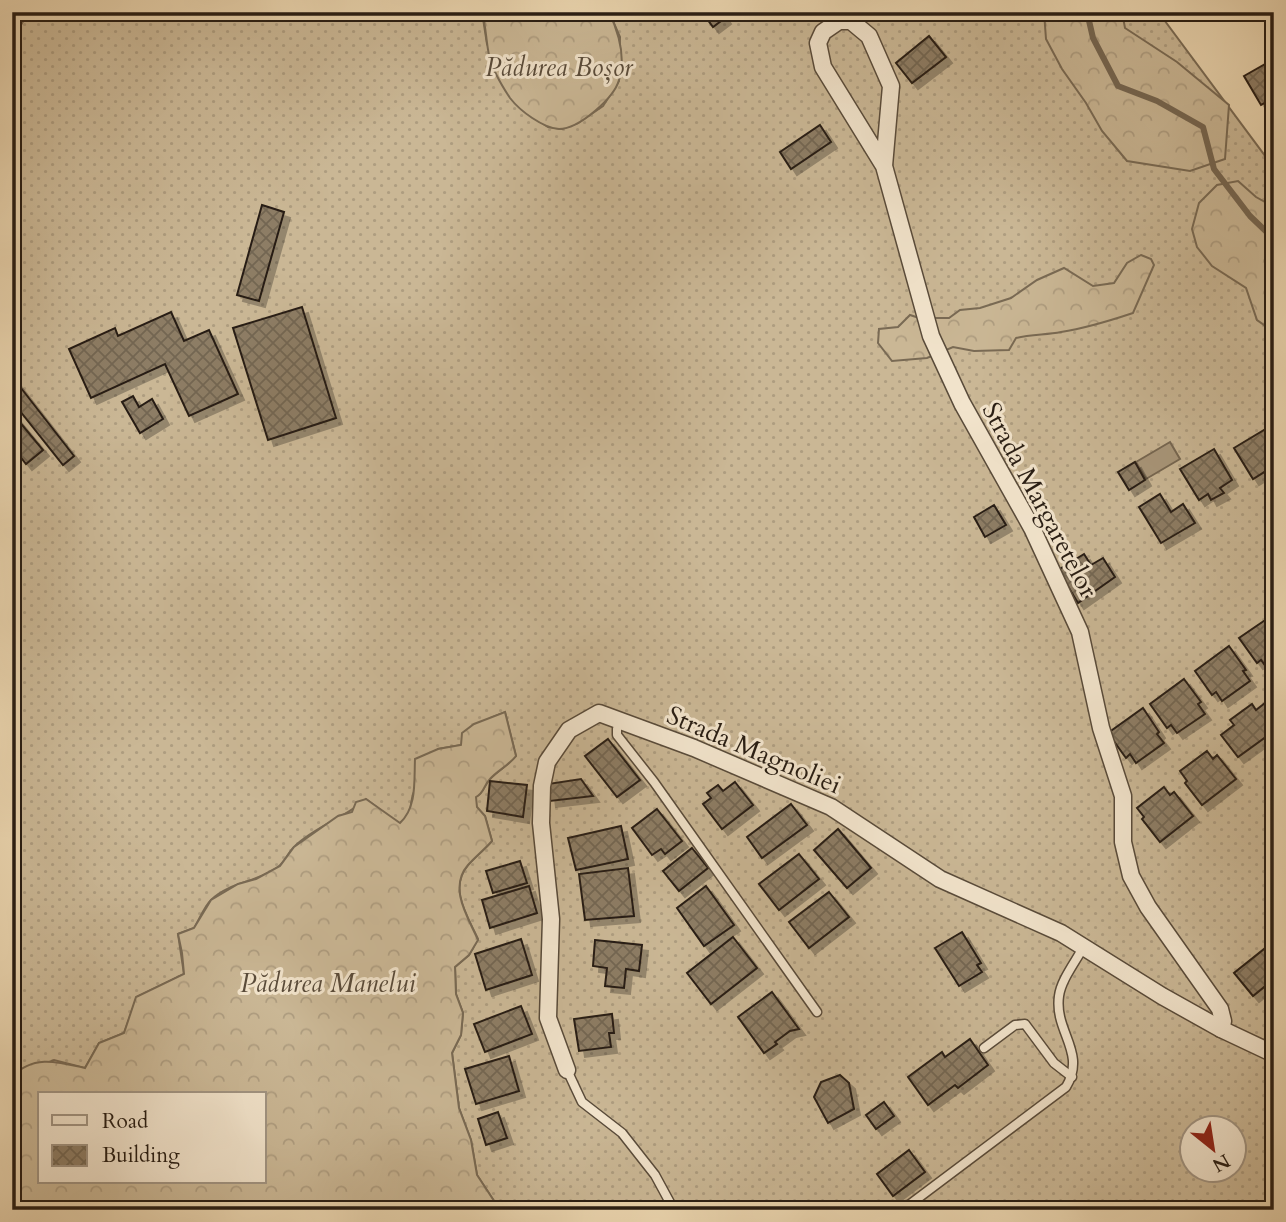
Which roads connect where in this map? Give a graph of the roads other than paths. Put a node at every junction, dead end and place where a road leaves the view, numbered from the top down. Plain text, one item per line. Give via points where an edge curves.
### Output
1 (884, 166) junction
2 (620, 720) junction
3 (1084, 946) junction
4 (817, 1012) dead end
5 (1221, 1028) junction
6 (984, 1048) dead end
7 (1274, 1054) edge
8 (567, 1070) joint
9 (1072, 1077) junction
10 (905, 1208) dead end
11 (674, 1210) edge

1 - 1 street, Strada Margaretelor via 823,67 818,43 823,32 839,21 851,21 869,36 891,86
1 - 5 street, Strada Margaretelor via 931,336 962,403 1032,528 1080,632 1101,728 1123,796 1123,842 1131,876 1220,1009
2 - 3 street, Strada Magnoliei via 831,807 940,879
2 - 4 lane via 617,735
2 - 8 street, Strada Magnoliei via 599,713 569,730 547,762 542,786 551,919 548,1018
3 - 5 street, Strada Magnoliei
3 - 9 lane via 1059,993 1058,1015 1075,1059
5 - 7 street
6 - 9 lane via 1016,1025 1025,1024 1054,1063
8 - 11 lane via 582,1102 622,1133 655,1175
9 - 10 lane via 1066,1087

